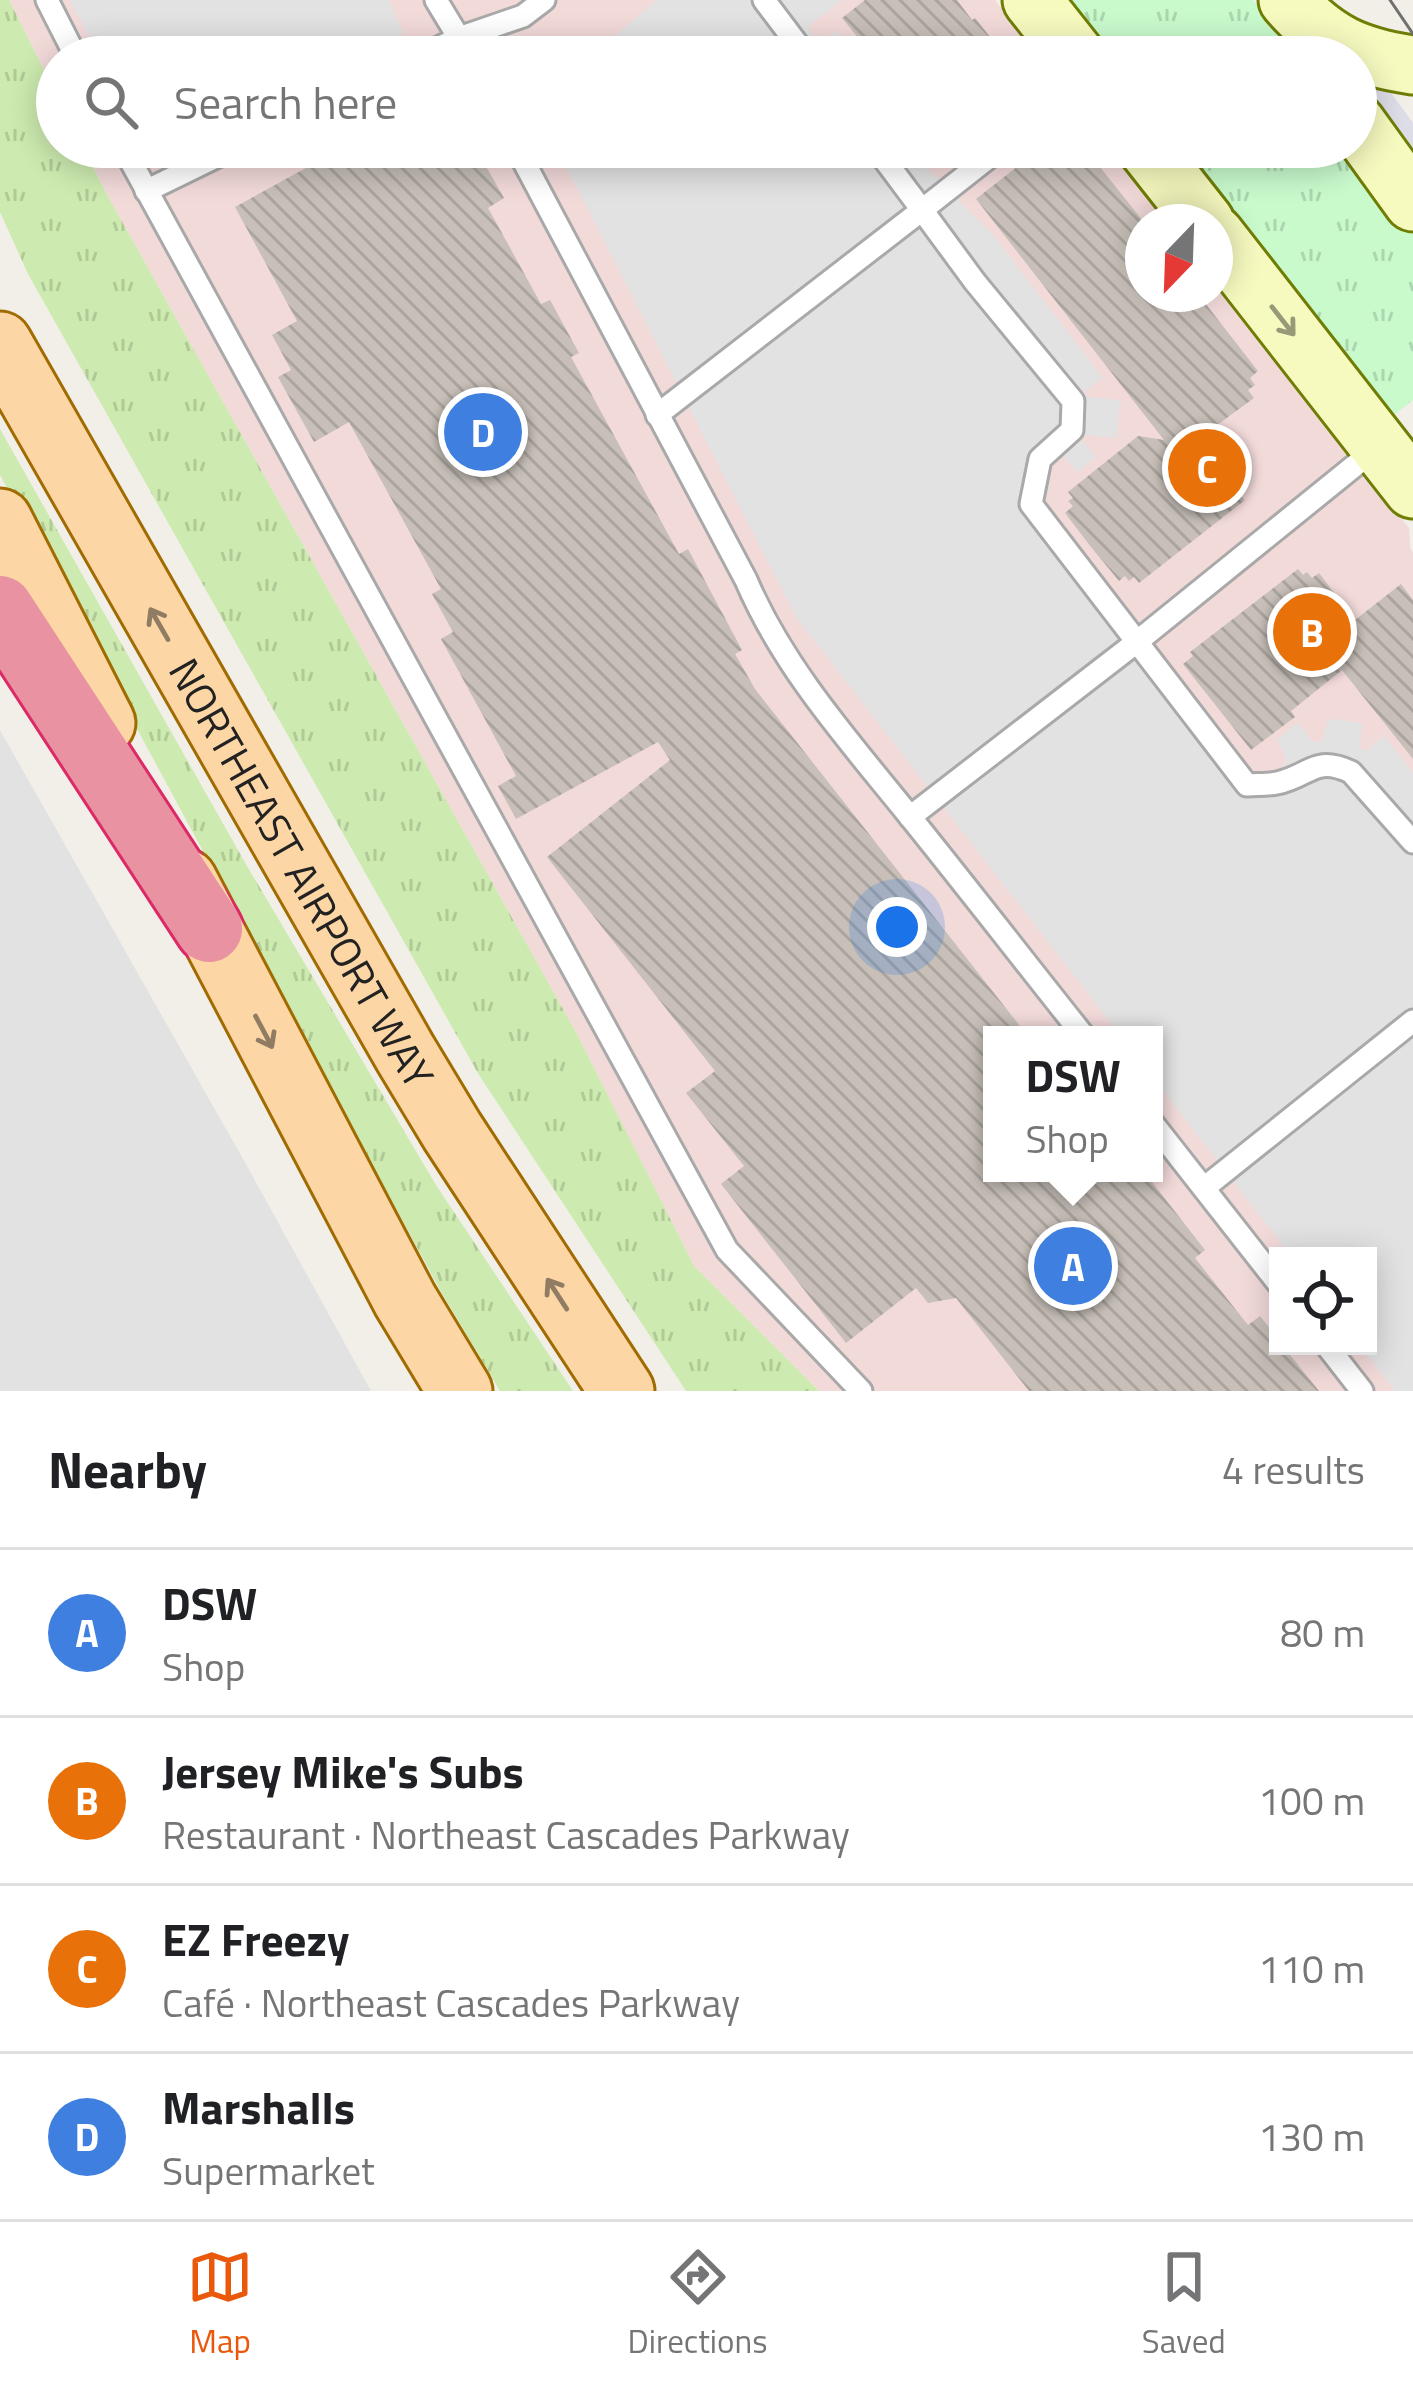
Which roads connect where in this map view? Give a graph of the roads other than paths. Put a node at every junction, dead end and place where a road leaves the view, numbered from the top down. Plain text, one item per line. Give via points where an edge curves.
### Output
1 (47, 0) edge
2 (436, 0) edge
3 (544, 0) edge
4 (764, 0) edge
5 (1033, 0) edge
6 (1265, 0) edge
7 (1288, 0) edge
8 (65, 36) edge
9 (457, 36) edge
10 (486, 36) edge
11 (791, 36) edge
12 (1061, 36) edge
13 (1291, 36) edge
14 (1326, 36) edge
15 (1377, 58) edge
16 (1413, 64) edge
17 (1377, 153) edge
18 (134, 168) edge
19 (193, 168) edge
20 (527, 168) edge
21 (891, 168) edge
22 (975, 168) edge
23 (1163, 168) edge
24 (146, 191) junction
25 (1413, 202) edge
26 (1191, 204) edge
27 (922, 210) junction
28 (1233, 256) edge
29 (0, 344) edge
30 (657, 415) junction
31 (1402, 452) edge
32 (0, 521) edge
33 (0, 609) edge
34 (1138, 641) junction
35 (910, 817) junction
36 (1413, 842) edge
37 (209, 928) junction
38 (1413, 1021) edge
39 (1076, 1026) edge
40 (1163, 1136) edge
41 (1204, 1188) junction
42 (1269, 1271) edge
43 (1334, 1355) edge
44 (460, 1391) edge
45 (622, 1391) edge
46 (861, 1391) edge
47 (1362, 1391) edge

1 - 8 lane
2 - 9 lane
3 - 10 lane
4 - 11 lane
5 - 12 street
6 - 13 street
7 - 14 street
15 - 16 street
17 - 25 street
18 - 24 lane
19 - 24 lane
20 - 30 lane
21 - 27 lane
22 - 27 lane
23 - 26 street
24 - 46 lane via 727,1250
27 - 30 lane
27 - 34 lane via 1073,401 1072,430 1040,459 1030,504
28 -> 31 street
45 -> 29 main road, NORTHEAST AIRPORT WAY via 405,1053
30 - 35 lane via 792,664
31 - 34 lane
32 - 37 main road
33 - 37 highway
34 - 35 lane
34 - 36 lane via 1247,785 1337,765
35 - 39 lane
37 -> 44 main road
38 - 41 lane
40 - 41 lane
41 - 42 lane
43 - 47 lane

